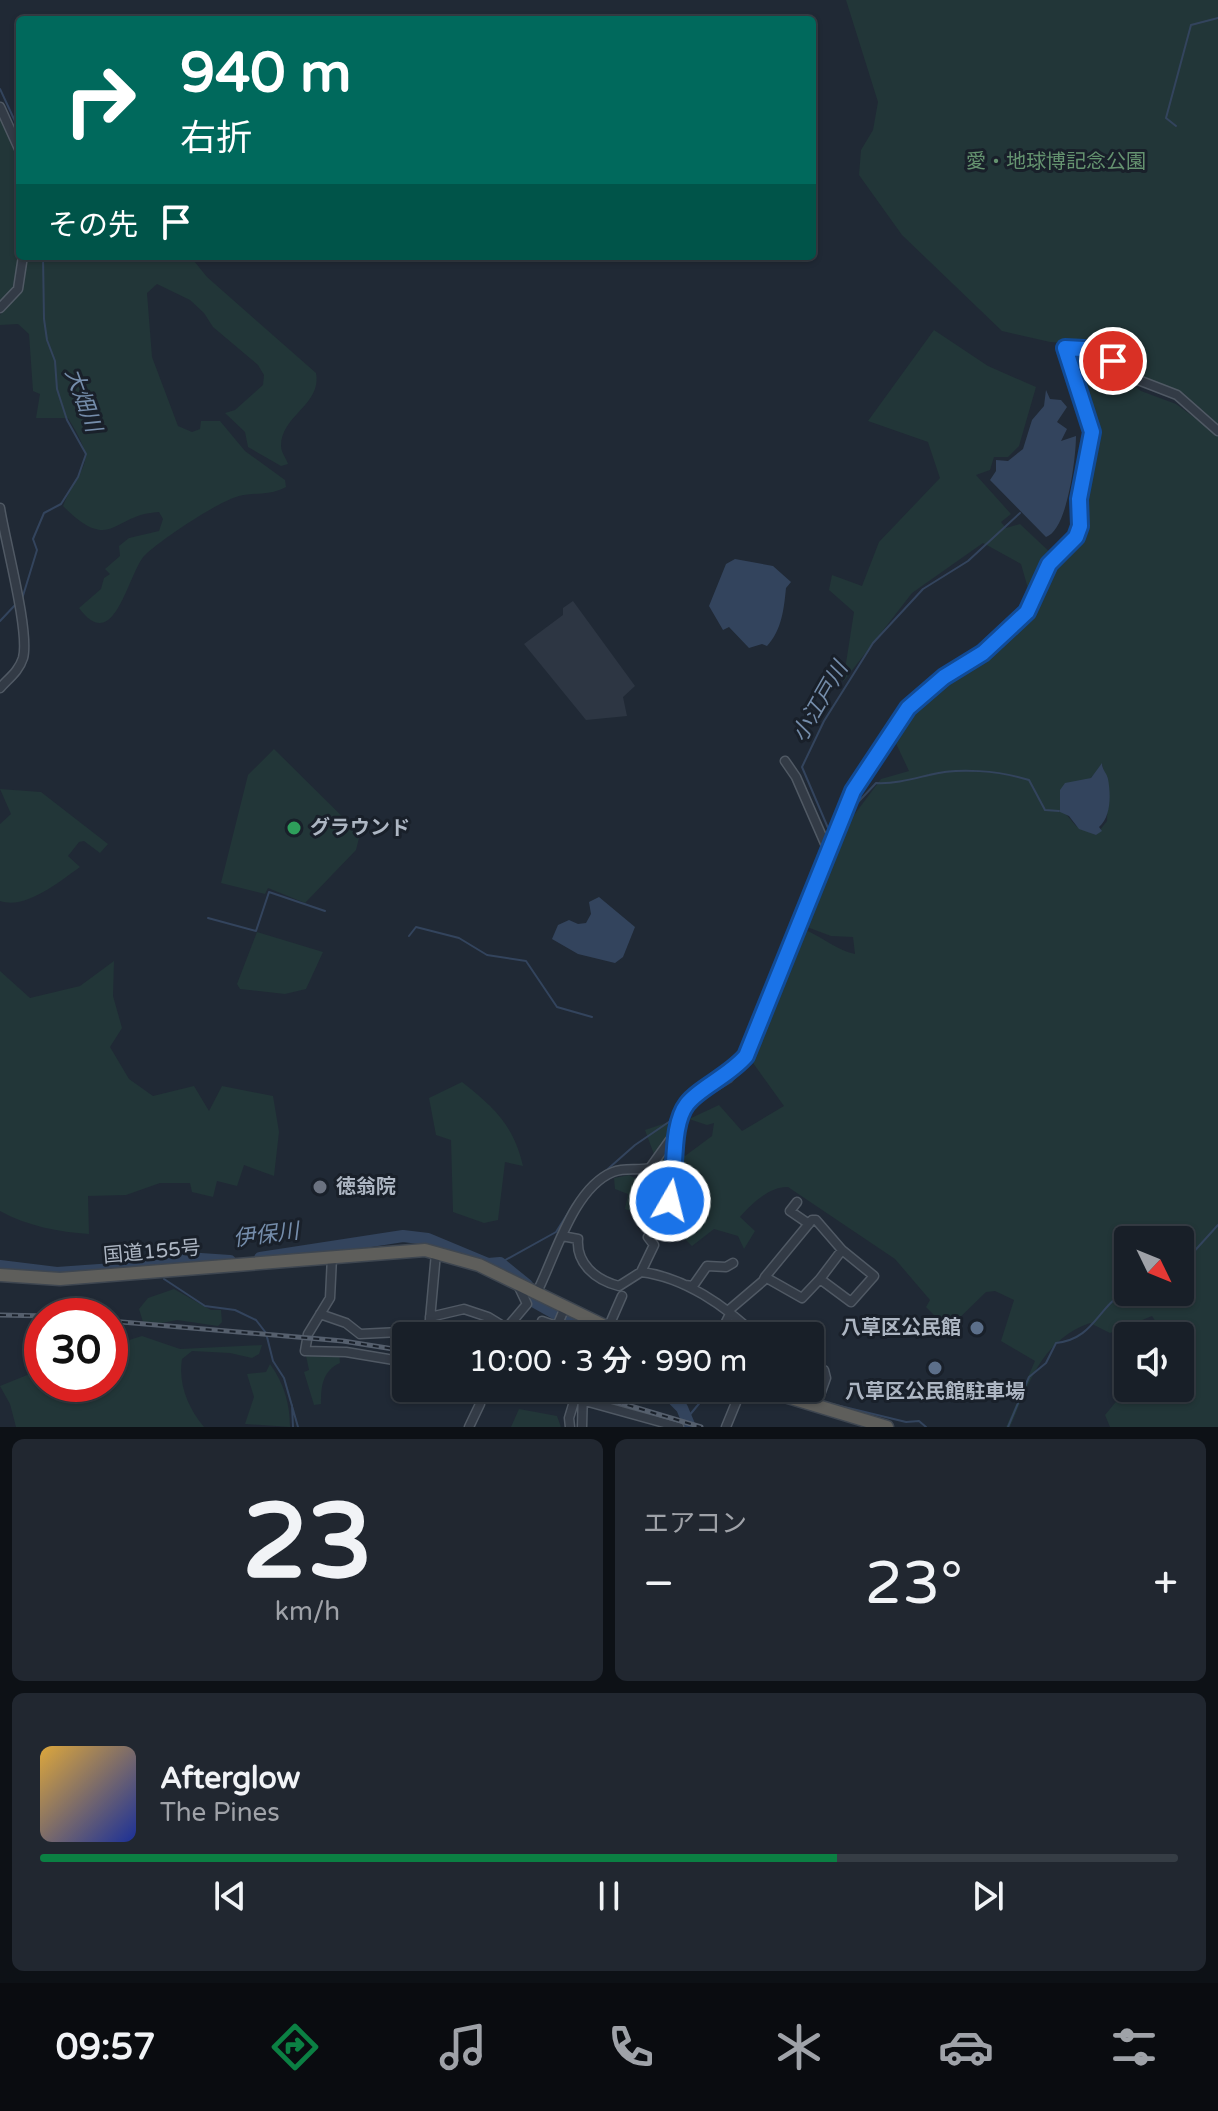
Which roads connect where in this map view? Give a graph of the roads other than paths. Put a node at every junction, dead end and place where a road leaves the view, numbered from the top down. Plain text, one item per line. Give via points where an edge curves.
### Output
1 (0, 107) edge
2 (16, 142) edge
3 (22, 260) edge
4 (0, 308) edge
5 (1218, 431) edge
6 (0, 508) edge
7 (0, 688) edge
8 (785, 761) dead end
9 (828, 846) junction
10 (674, 1135) junction
11 (797, 1202) dead end
12 (809, 1224) junction
13 (562, 1236) junction
14 (842, 1250) junction
15 (435, 1252) junction
16 (332, 1257) junction
17 (733, 1263) dead end
18 (641, 1272) junction
19 (0, 1275) edge
20 (765, 1277) junction
21 (820, 1279) junction
22 (517, 1282) junction
23 (681, 1284) junction
24 (537, 1292) junction
25 (622, 1296) dead end
26 (729, 1312) junction
27 (320, 1314) junction
28 (430, 1317) junction
29 (562, 1317) junction
30 (542, 1321) dead end
31 (430, 1322) edge
32 (493, 1322) edge
33 (512, 1322) edge
34 (560, 1322) edge
35 (565, 1322) edge
36 (583, 1322) edge
37 (611, 1322) edge
38 (725, 1322) edge
39 (740, 1322) edge
40 (392, 1332) edge
41 (392, 1360) edge
42 (479, 1402) edge
43 (574, 1402) edge
44 (585, 1402) edge
45 (589, 1402) edge
46 (736, 1402) edge
47 (817, 1402) edge
48 (469, 1427) edge
49 (570, 1427) edge
50 (582, 1427) edge
51 (679, 1427) edge
52 (726, 1427) edge
53 (887, 1427) edge

1 - 2 street
3 - 4 street via 18,289
5 - 9 street via 1177,395 1133,378 1113,361 1084,349 1065,348 1092,432 1076,537 1049,564 1027,612 983,653 935,683 908,708 853,791
6 - 7 street via 24,654
8 - 9 street
9 - 10 street via 746,1056 727,1077 685,1106
10 - 13 street via 650,1168 620,1170 599,1182
10 - 18 street via 675,1182 664,1214 648,1237 653,1248
11 - 12 street via 790,1211
12 - 14 street via 816,1220
12 - 20 street
13 - 18 street via 578,1239 581,1261 612,1284 619,1286
13 - 24 street
14 - 21 street
14 - 21 street via 874,1276 851,1302
15 - 16 highway, 国道155号
15 - 22 highway, 国道155号
15 - 28 street
16 - 19 highway, 国道155号 via 60,1279
16 - 27 street via 332,1291
17 - 23 street via 707,1266 693,1286
18 - 23 street via 665,1275
20 - 21 street via 802,1298
20 - 26 street
22 - 24 highway, 国道155号
22 - 33 street via 527,1304
23 - 26 street
24 - 29 highway, 国道155号
25 - 37 street
26 - 38 street
26 - 39 street
27 - 40 street via 360,1334
27 - 41 street via 305,1351
28 - 31 street
28 - 32 street via 464,1309
29 - 30 street
29 - 34 street
29 - 35 street
29 - 36 highway, 国道155号
42 - 48 street
43 - 49 street
44 - 50 street
45 - 51 street
46 - 52 street
47 - 53 highway

